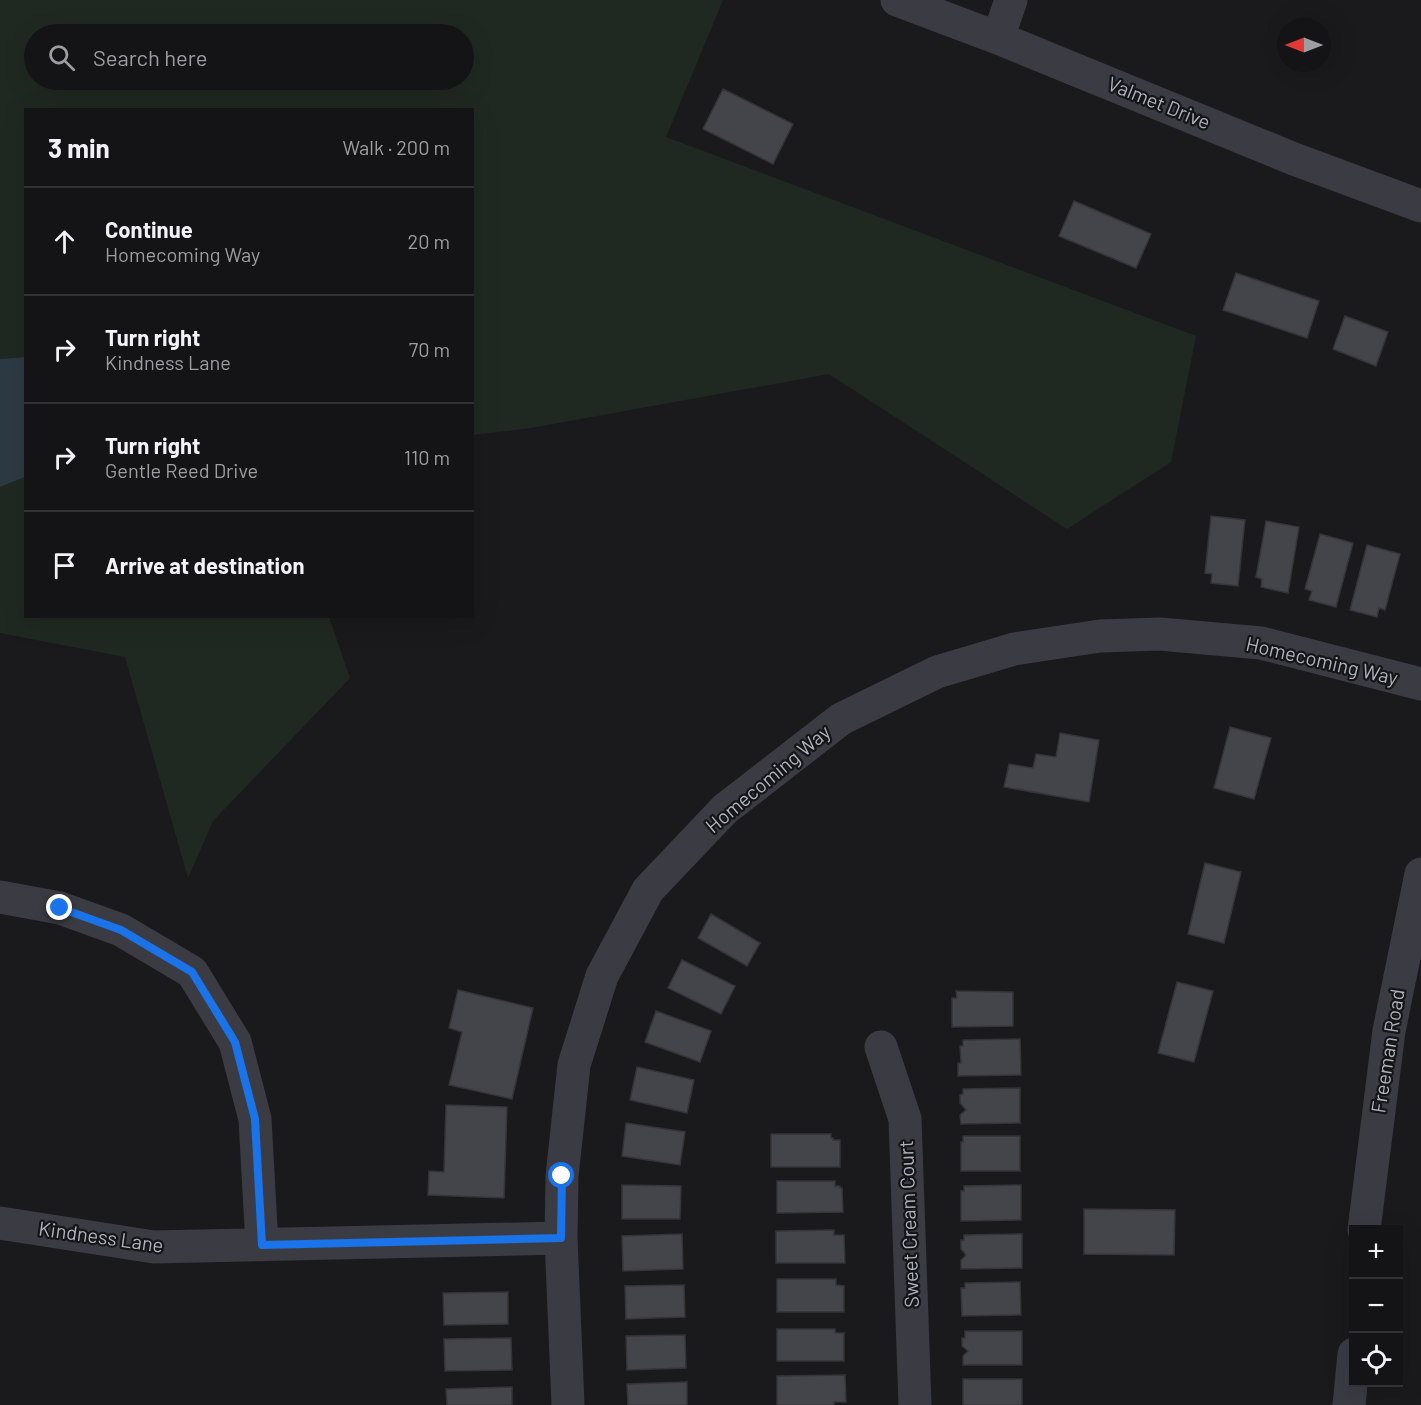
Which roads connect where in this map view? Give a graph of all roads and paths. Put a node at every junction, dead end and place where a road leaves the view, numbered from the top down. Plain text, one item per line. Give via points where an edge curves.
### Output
1 (897, 0) edge
2 (1011, 0) edge
3 (998, 38) junction
4 (1421, 206) edge
5 (1421, 684) edge
6 (1421, 874) edge
7 (0, 897) edge
8 (881, 1047) dead end
9 (0, 1222) edge
10 (1365, 1225) edge
11 (561, 1238) junction
12 (262, 1245) junction
13 (1350, 1387) edge
14 (568, 1405) edge
15 (915, 1405) edge
16 (1349, 1405) edge

1 - 3 street, Valmet Drive
2 - 3 street
3 - 4 street, Valmet Drive via 1294,159
5 - 11 street, Homecoming Way via 1261,643 1160,634 1100,636 1014,649 937,672 841,719 725,810 648,890 602,976 574,1065 562,1176
6 - 10 street, Freeman Road via 1389,1031
7 - 12 street via 60,908 121,930 192,972 235,1042 255,1119
8 - 15 street, Sweet Cream Court via 905,1119
9 - 12 street, Kindness Lane via 154,1247
11 - 12 street, Kindness Lane
11 - 14 street, Homecoming Way
13 - 16 street

